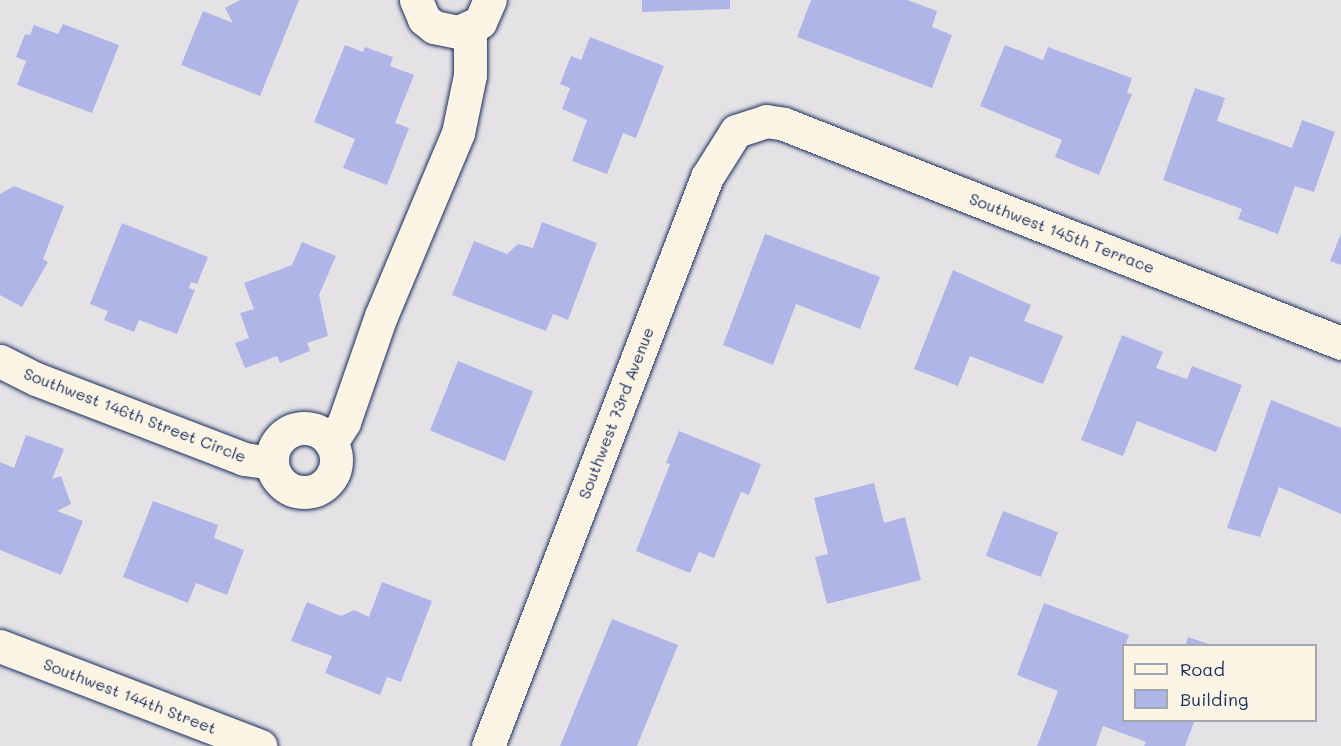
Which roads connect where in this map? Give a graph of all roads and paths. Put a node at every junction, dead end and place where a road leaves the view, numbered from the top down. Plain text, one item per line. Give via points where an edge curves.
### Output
1 (416, 0) edge
2 (490, 0) edge
3 (470, 29) junction
4 (784, 124) joint
5 (1341, 343) edge
6 (0, 361) edge
7 (332, 443) junction
8 (271, 463) junction
9 (0, 646) edge
10 (260, 746) edge
11 (488, 746) edge

1 - 3 street via 424,19 434,27 445,32
2 - 3 street via 480,22
3 - 7 street via 470,75 463,113 344,422
4 - 5 street, Southwest 145th Terrace
4 - 11 street, Southwest 73rd Avenue via 766,121 735,131 706,177
6 - 8 street, Southwest 146th Street Circle via 36,379 244,459
7 - 8 street, Southwest 146th Street Circle via 315,429 293,429 276,442
7 - 8 street via 336,452 334,473 320,488 309,492 289,489 280,482
9 - 10 street, Southwest 144th Street

